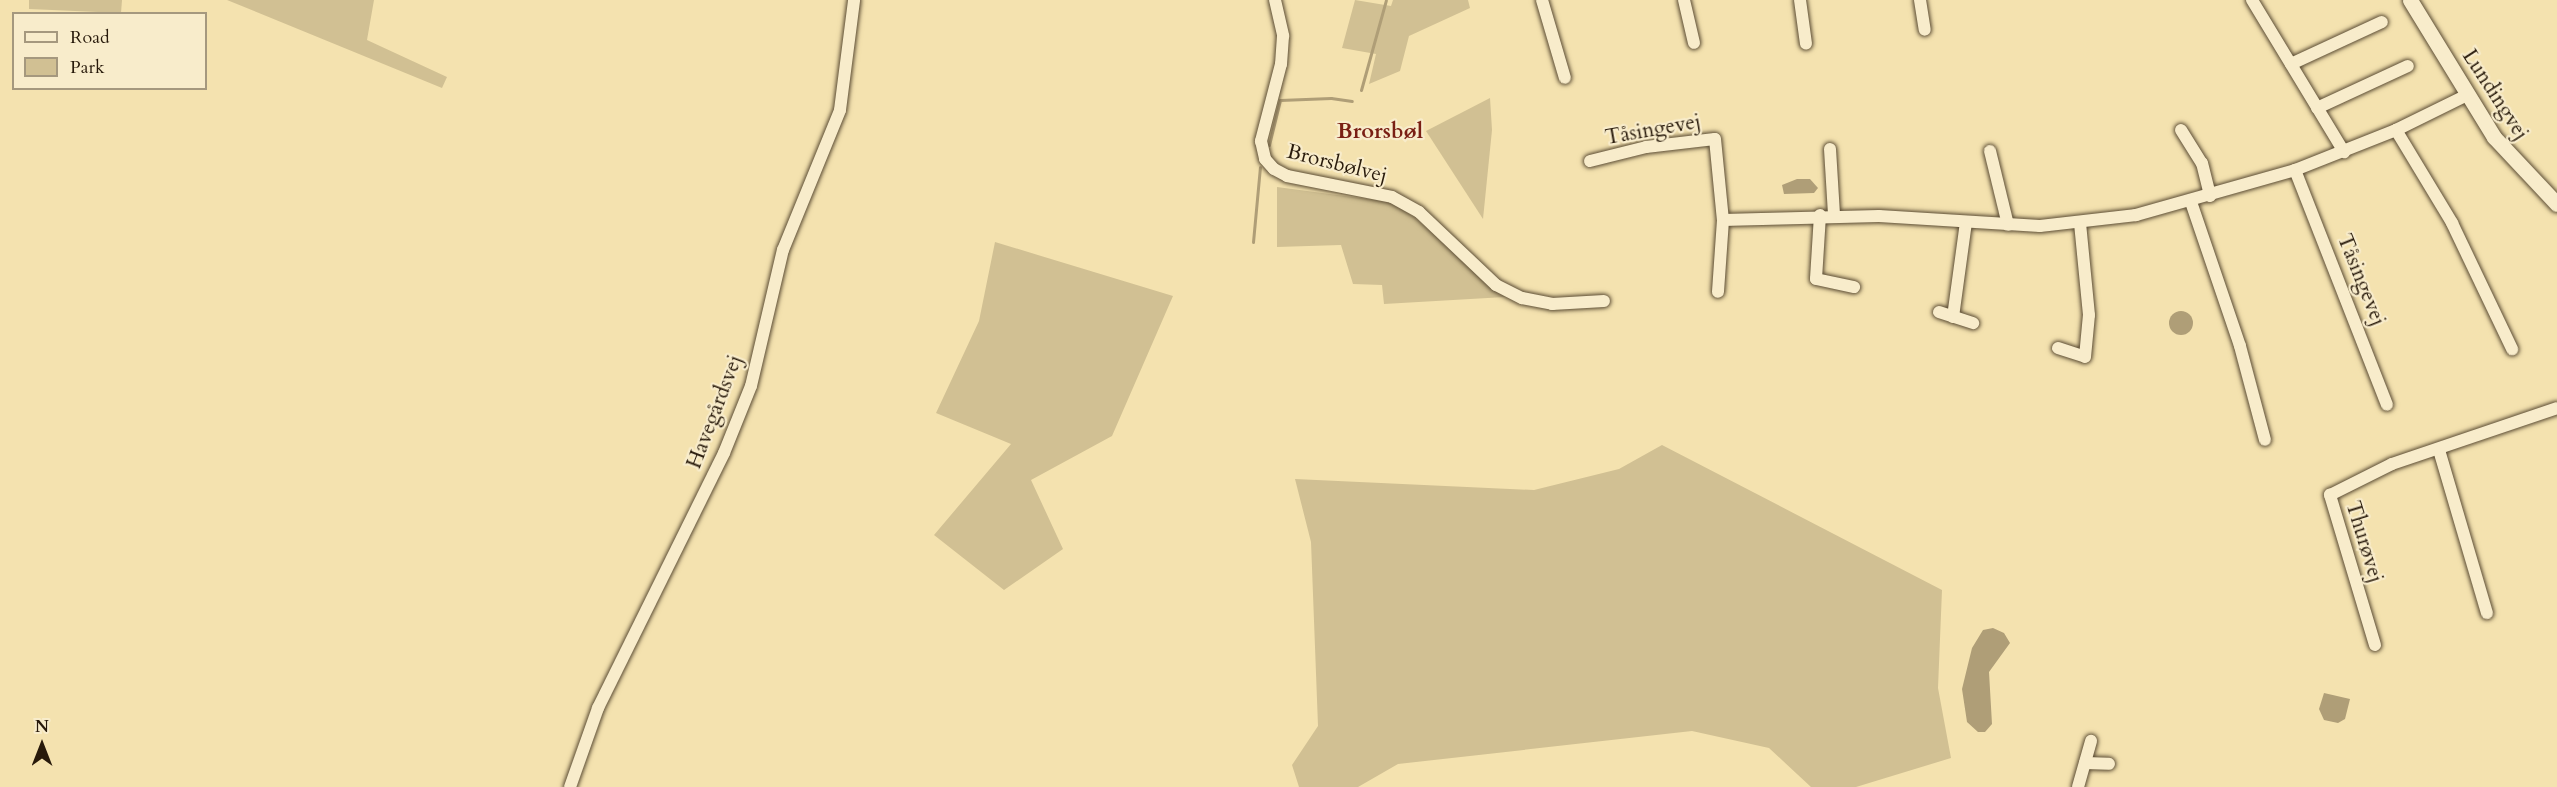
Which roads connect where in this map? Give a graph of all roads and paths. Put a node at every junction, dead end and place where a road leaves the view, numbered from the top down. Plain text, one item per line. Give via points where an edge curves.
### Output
1 (854, 0) edge
2 (1275, 0) edge
3 (1542, 0) edge
4 (1684, 0) edge
5 (1800, 0) edge
6 (1920, 0) edge
7 (2252, 0) edge
8 (2410, 0) edge
9 (2382, 22) dead end
10 (1925, 30) dead end
11 (1694, 43) dead end
12 (1806, 44) dead end
13 (2291, 64) junction
14 (2408, 66) dead end
15 (1565, 78) dead end
16 (2467, 95) junction
17 (2317, 108) junction
18 (2181, 130) dead end
19 (2396, 130) junction
20 (1830, 149) dead end
21 (1990, 151) dead end
22 (2344, 152) junction
23 (1590, 161) dead end
24 (2295, 170) junction
25 (2210, 196) junction
26 (2191, 202) junction
27 (2557, 204) edge
28 (1820, 215) junction
29 (1834, 215) junction
30 (1723, 220) junction
31 (1966, 222) junction
32 (2080, 223) junction
33 (2008, 225) junction
34 (1854, 287) dead end
35 (1718, 292) dead end
36 (1604, 301) dead end
37 (1939, 312) dead end
38 (1953, 316) junction
39 (1973, 323) dead end
40 (2058, 348) dead end
41 (2512, 350) dead end
42 (2387, 405) dead end
43 (2556, 411) edge
44 (2265, 440) dead end
45 (2439, 450) junction
46 (2487, 613) dead end
47 (2375, 645) dead end
48 (2091, 741) dead end
49 (2085, 763) junction
50 (2109, 764) dead end
51 (570, 787) edge
52 (2078, 787) edge

1 - 51 street, Havegårdsvej via 840,110 783,250 751,386 724,453 598,708
2 - 36 street, Brorsbølvej via 1283,36 1282,54 1276,93 1261,141 1265,159 1274,169 1287,176 1392,197 1419,212 1496,285 1522,298 1552,304
3 - 15 street
4 - 11 street
5 - 12 street
6 - 10 street
7 - 13 street
8 - 16 street, Lundingvej
9 - 13 street
13 - 17 street
14 - 17 street
16 - 19 street
16 - 27 street, Lundingvej via 2511,159
17 - 22 street
18 - 25 street via 2202,163
19 - 22 street
19 - 41 street via 2452,223
20 - 29 street
21 - 33 street
22 - 24 street
23 - 30 street, Tåsingevej via 1646,147 1714,139
24 - 25 street
24 - 42 street, Tåsingevej
25 - 26 street
26 - 32 street
26 - 44 street via 2240,346
28 - 29 street
28 - 30 street
28 - 34 street via 1816,279
29 - 31 street
30 - 35 street, Tåsingevej
31 - 33 street
31 - 38 street
32 - 33 street
32 - 40 street via 2089,315 2085,357
37 - 38 street
38 - 39 street
43 - 45 street, Thurøvej
45 - 46 street
45 - 47 street, Thurøvej via 2392,464 2330,495
48 - 49 street
49 - 50 street
49 - 52 street

